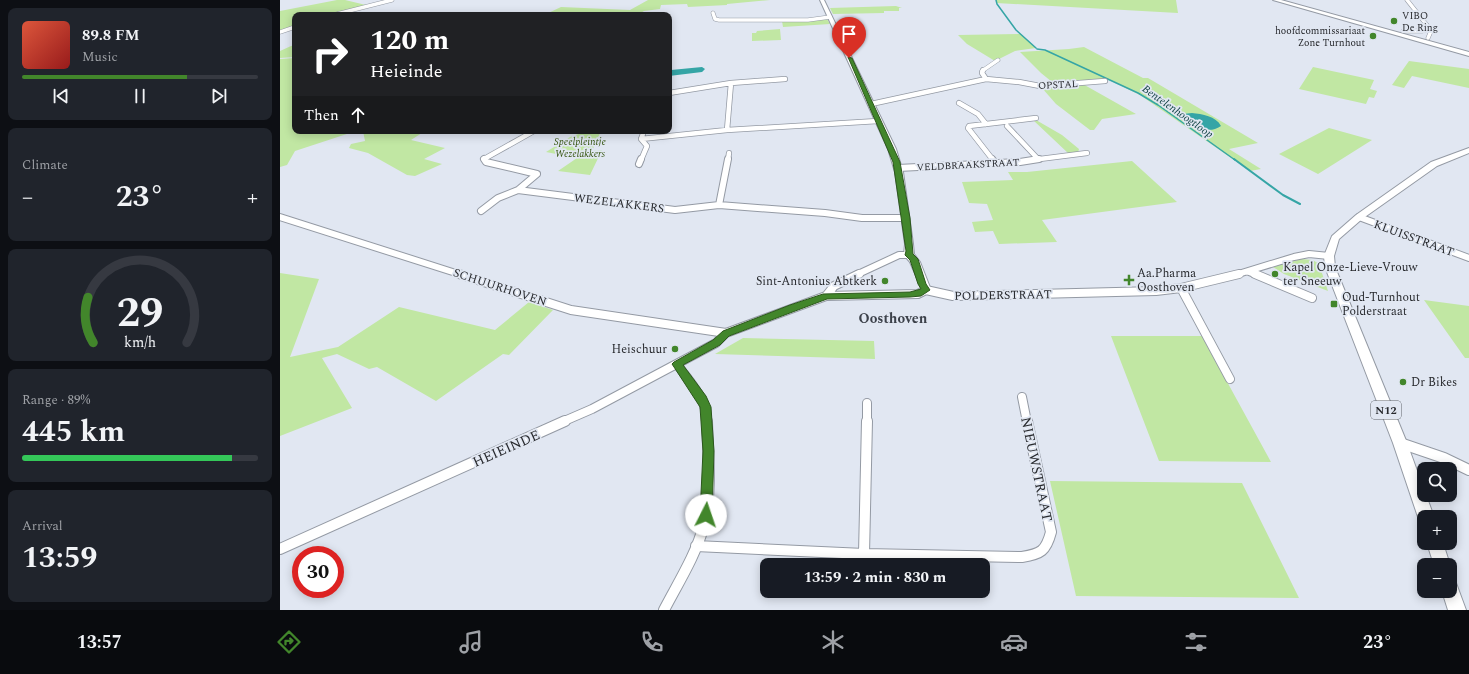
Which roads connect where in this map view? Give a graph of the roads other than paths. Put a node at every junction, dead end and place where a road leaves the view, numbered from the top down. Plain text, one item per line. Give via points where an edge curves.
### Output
1 (392, 0) edge
2 (822, 0) edge
3 (1275, 0) edge
4 (1289, 0) edge
5 (1407, 0) edge
6 (345, 12) edge
7 (713, 13) dead end
8 (830, 17) junction
9 (292, 28) edge
10 (1430, 29) junction
11 (1403, 31) junction
12 (280, 32) edge
13 (1428, 38) junction
14 (1469, 49) edge
15 (1469, 54) edge
16 (998, 60) dead end
17 (785, 79) dead end
18 (986, 79) junction
19 (1105, 81) dead end
20 (731, 83) junction
21 (672, 93) edge
22 (959, 103) dead end
23 (871, 104) junction
24 (1036, 118) dead end
25 (878, 121) junction
26 (986, 124) junction
27 (1007, 126) dead end
28 (727, 130) junction
29 (529, 134) edge
30 (643, 134) edge
31 (641, 139) junction
32 (1469, 150) edge
33 (729, 153) dead end
34 (1087, 153) dead end
35 (1038, 159) junction
36 (995, 163) junction
37 (639, 164) dead end
38 (898, 168) junction
39 (518, 190) junction
40 (719, 205) junction
41 (481, 211) dead end
42 (280, 217) edge
43 (1359, 217) junction
44 (906, 218) junction
45 (909, 255) junction
46 (1329, 256) junction
47 (1469, 258) edge
48 (1249, 272) junction
49 (1181, 288) junction
50 (926, 290) junction
51 (826, 296) junction
52 (1312, 298) dead end
53 (726, 333) junction
54 (677, 364) junction
55 (1230, 379) dead end
56 (1022, 397) dead end
57 (867, 403) dead end
58 (1400, 444) junction
59 (1469, 470) edge
60 (1424, 510) edge
61 (696, 546) junction
62 (280, 549) edge
63 (864, 554) junction
64 (1453, 598) edge
65 (664, 610) edge
66 (1457, 610) edge

1 - 6 street
2 - 8 street
3 - 15 main road
4 - 11 main road
5 - 10 street
7 - 8 street via 715,19 719,20 808,20
8 - 23 street
9 - 12 street
10 - 11 street
10 - 13 street
11 - 13 main road
13 - 14 main road
16 - 18 street via 982,70
17 - 20 street
18 - 19 street, OPSTAL via 1040,86
18 - 23 street, OPSTAL
20 - 21 street
20 - 28 street
22 - 26 street via 978,114
23 - 25 street
24 - 26 street
25 - 28 street
25 - 38 street
26 - 36 street via 968,128
27 - 35 street, VELDBRAAKSTRAAT
28 - 31 street
29 - 39 street, WEZELAKKERS via 484,159 486,162 537,174
30 - 31 street
31 - 37 street via 647,146
32 - 43 main road via 1434,164
33 - 40 street
34 - 35 street, VELDBRAAKSTRAAT
35 - 36 street, VELDBRAAKSTRAAT
36 - 38 street, VELDBRAAKSTRAAT
38 - 44 street
39 - 40 street, WEZELAKKERS via 675,210
39 - 41 street, WEZELAKKERS via 498,198
40 - 44 street, WEZELAKKERS via 862,218
42 - 53 street, SCHUURHOVEN via 571,310
43 - 46 main road via 1336,238
43 - 47 street, KLUISSTRAAT
44 - 45 street
45 - 50 street via 914,259
45 - 51 street via 899,255 834,286
46 - 48 street, POLDERSTRAAT via 1294,256
46 - 58 main road, N12 via 1330,267 1351,323
48 - 49 street, POLDERSTRAAT
48 - 52 street
49 - 50 street, POLDERSTRAAT via 1139,292 953,296
49 - 55 street
50 - 51 street, POLDERSTRAAT via 918,294
51 - 53 street
53 - 54 street, HEIEINDE via 716,343
54 - 61 street via 706,407 708,496 706,515
54 - 62 street, HEIEINDE via 592,409
56 - 63 street, NIEUWSTRAAT via 1051,532 1044,551 1037,555 1022,557
57 - 63 street
58 - 59 street via 1423,450
58 - 60 main road, N12
61 - 63 street, NIEUWSTRAAT
61 - 65 street
64 - 66 main road

